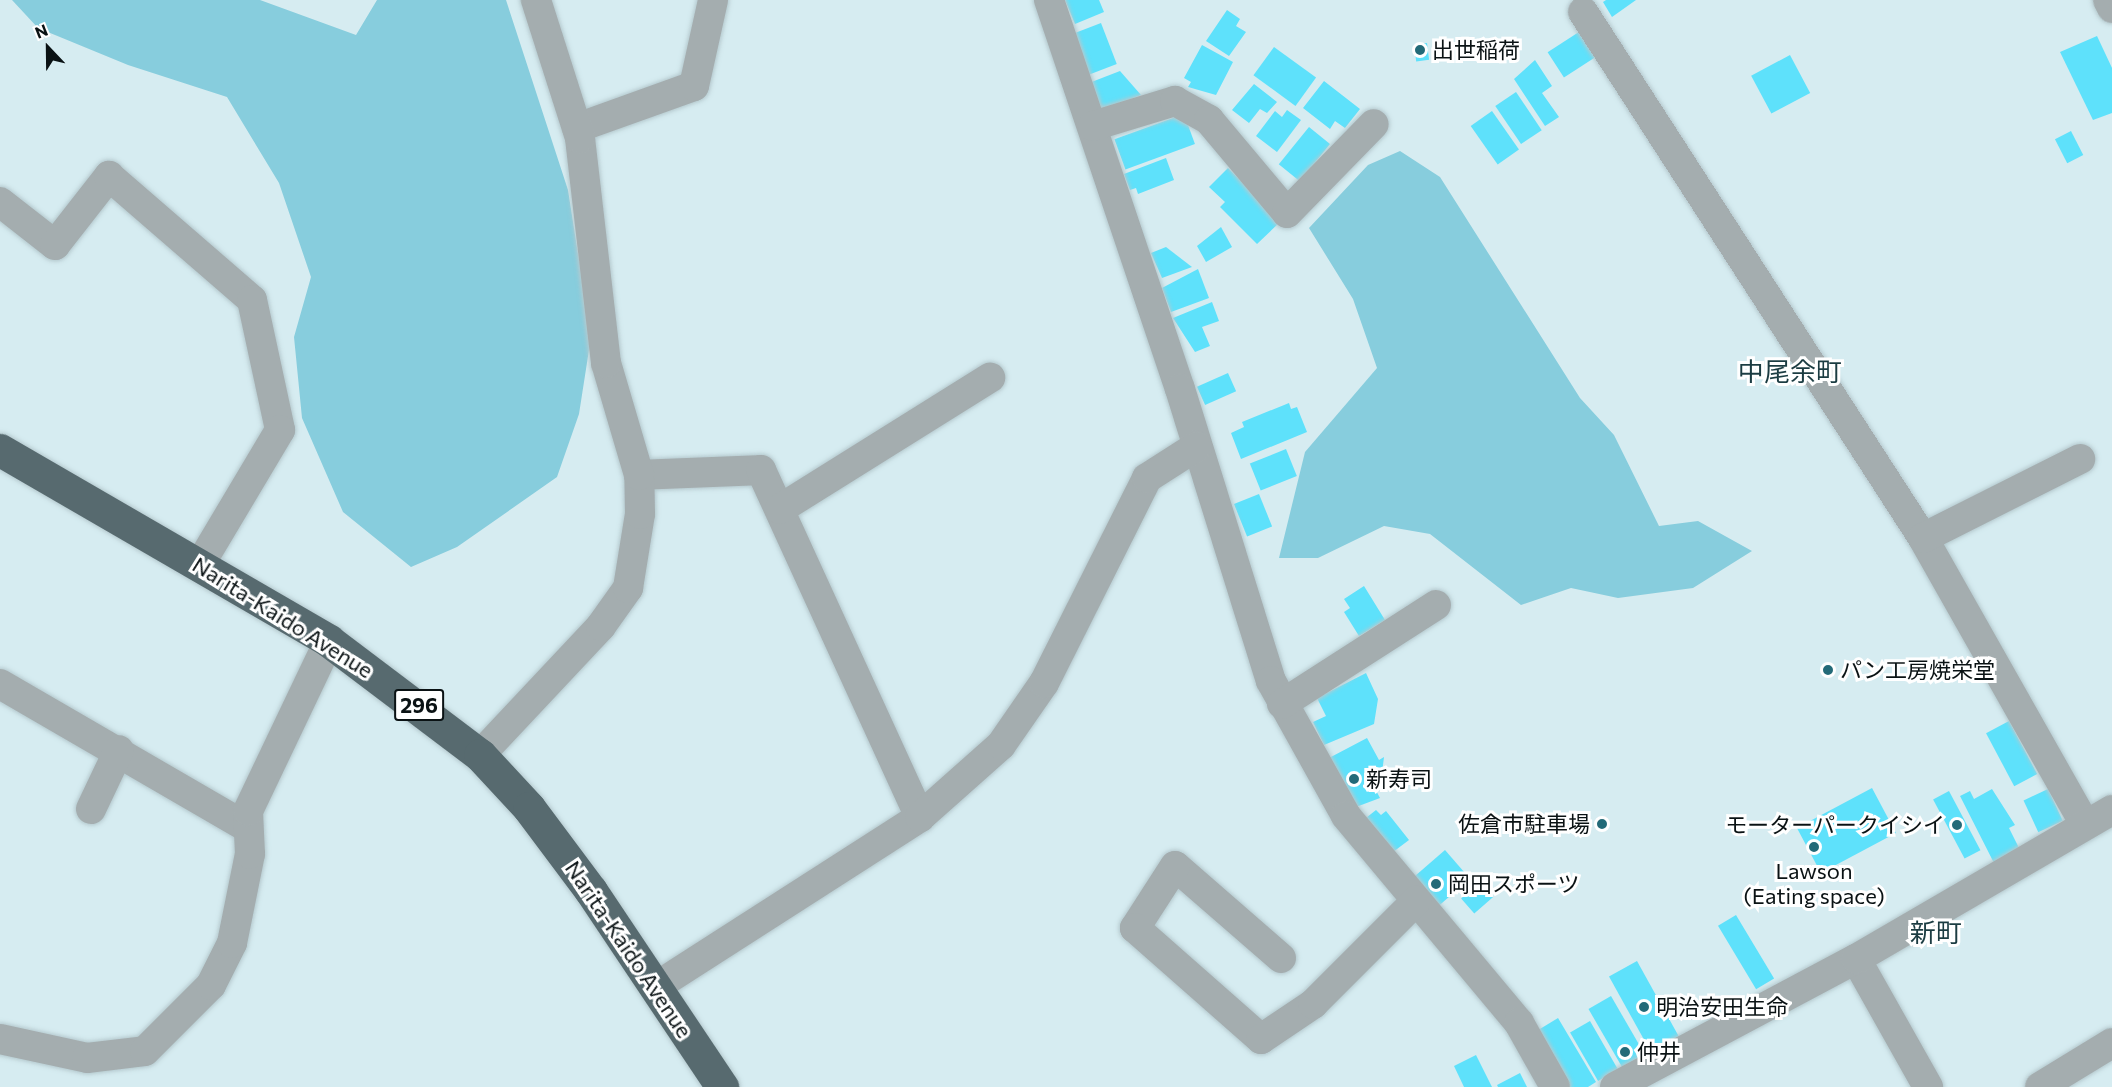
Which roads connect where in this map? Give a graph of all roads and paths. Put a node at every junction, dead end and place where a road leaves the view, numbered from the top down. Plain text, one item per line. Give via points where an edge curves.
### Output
1 (536, 0) edge
2 (713, 0) edge
3 (1049, 0) edge
4 (2108, 0) edge
5 (2112, 8) edge
6 (1583, 12) dead end
7 (1374, 124) dead end
8 (1093, 126) junction
9 (577, 128) junction
10 (0, 202) edge
11 (990, 378) dead end
12 (1197, 446) junction
13 (0, 450) edge
14 (2080, 459) dead end
15 (639, 476) junction
16 (780, 509) junction
17 (1923, 538) junction
18 (200, 564) junction
19 (1436, 605) dead end
20 (329, 641) junction
21 (0, 684) edge
22 (1282, 704) junction
23 (119, 750) junction
24 (480, 755) junction
25 (91, 808) dead end
26 (2112, 810) edge
27 (920, 817) junction
28 (2085, 824) junction
29 (247, 827) junction
30 (1416, 901) junction
31 (1281, 958) dead end
32 (1856, 959) junction
33 (657, 986) junction
34 (0, 1039) edge
35 (2108, 1052) edge
36 (722, 1087) edge
37 (1555, 1087) edge
38 (1615, 1087) edge
39 (1928, 1087) edge
40 (2040, 1087) edge

1 - 9 street
2 - 9 street via 694,86
3 - 8 street
4 - 5 street
6 - 17 street
7 - 8 street via 1287,213 1209,120 1174,101
8 - 12 street
9 - 15 street via 606,363
10 - 18 street via 55,245 109,176 252,300 280,430
11 - 16 street
12 - 22 street
12 - 27 street via 1147,478 1044,683 1001,745
13 - 18 highway, Narita-Kaido Avenue / 296
14 - 17 street
15 - 16 street via 761,470
15 - 24 street via 640,514 628,588 601,626
16 - 27 street
17 - 28 street
18 - 20 highway, Narita-Kaido Avenue / 296
19 - 22 street
20 - 24 highway, Narita-Kaido Avenue / 296
20 - 29 street via 249,811
21 - 23 street
22 - 30 street via 1346,816
23 - 25 street
23 - 29 street
24 - 33 highway, Narita-Kaido Avenue / 296 via 529,808
26 - 28 street
27 - 33 street
28 - 32 street
29 - 34 street via 250,854 232,943 211,985 182,1020 145,1051 87,1058
30 - 31 street via 1313,1004 1261,1039 1135,928 1175,866
30 - 37 street via 1519,1023
32 - 38 street
32 - 39 street
33 - 36 highway, Narita-Kaido Avenue / 296
35 - 40 street

